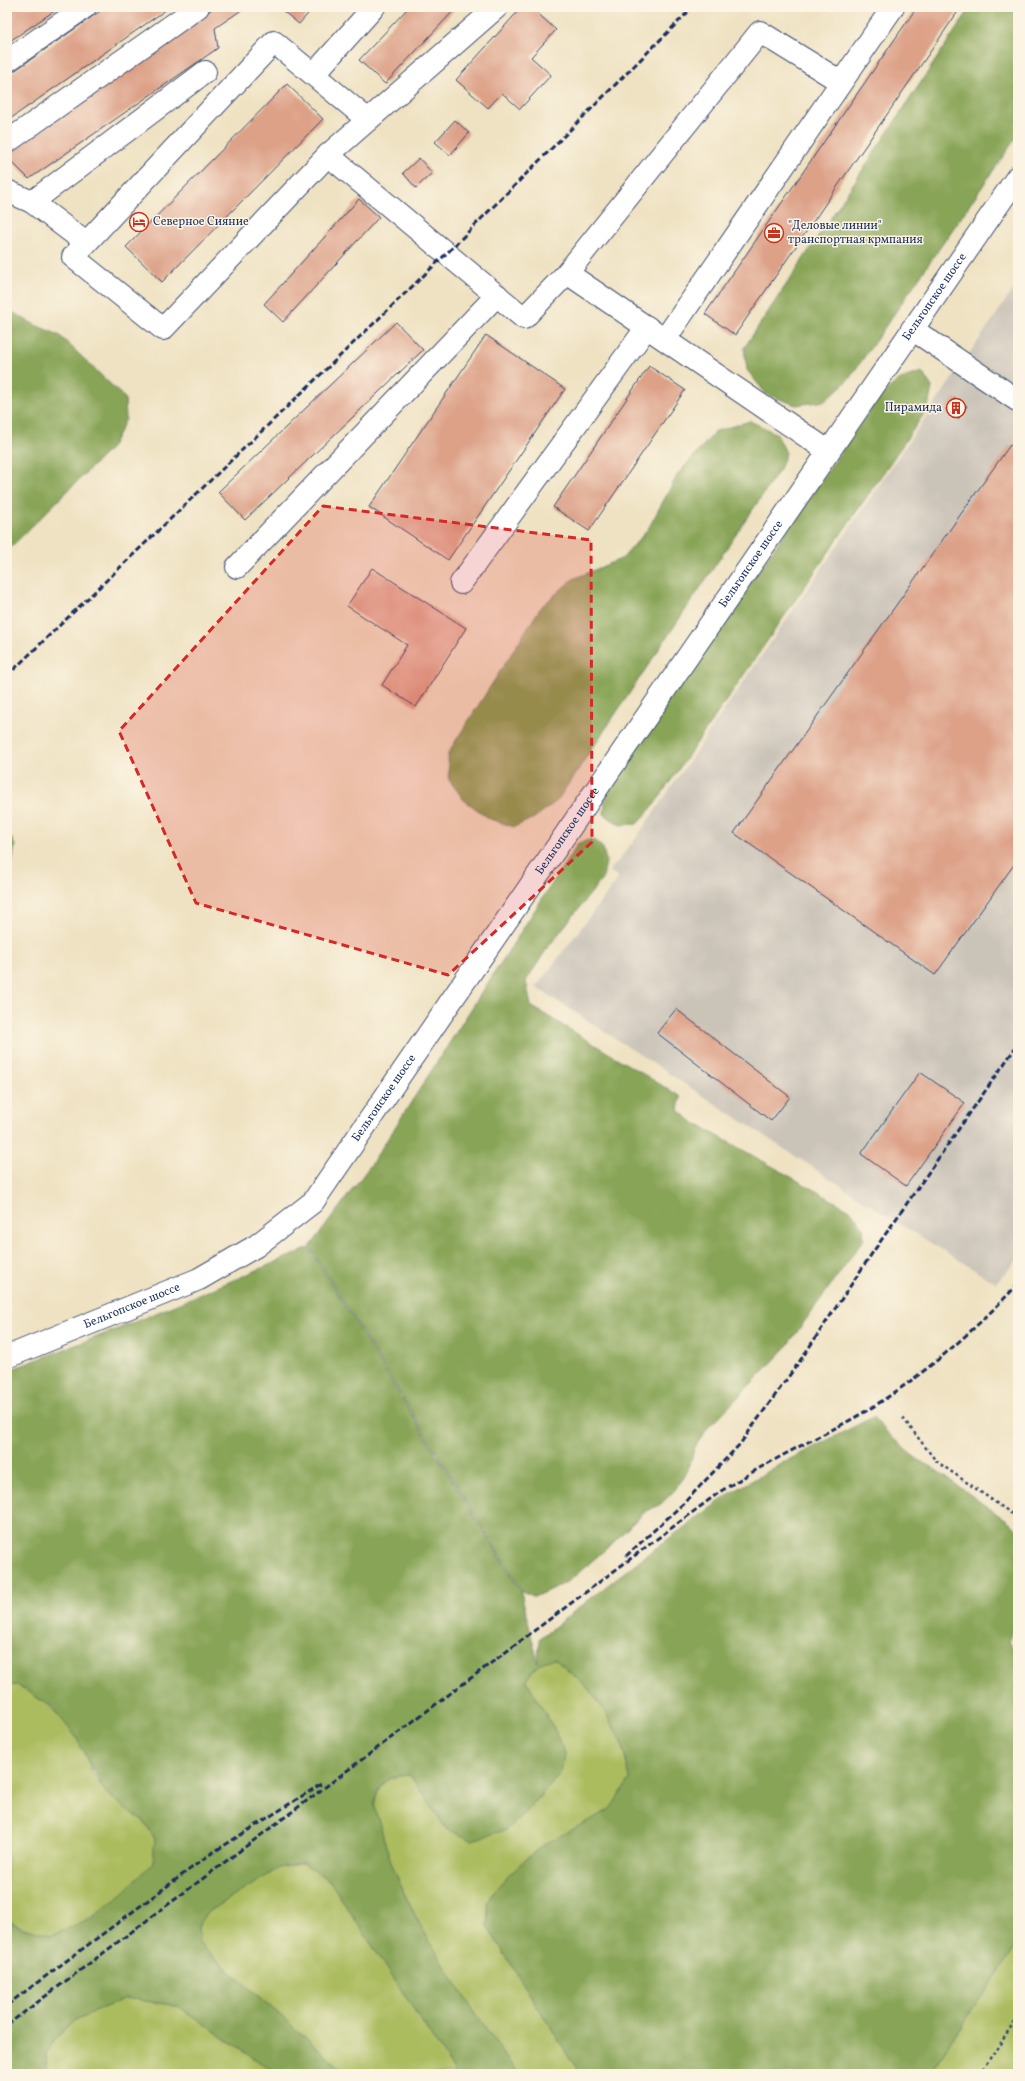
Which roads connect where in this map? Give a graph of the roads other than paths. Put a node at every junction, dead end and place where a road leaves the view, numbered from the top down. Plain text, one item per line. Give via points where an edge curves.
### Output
1 (85, 7) edge
2 (198, 7) edge
3 (374, 7) edge
4 (497, 7) edge
5 (893, 7) edge
6 (7, 61) edge
7 (205, 72) dead end
8 (314, 74) junction
9 (841, 82) junction
10 (368, 120) junction
11 (7, 142) edge
12 (328, 155) junction
13 (1018, 176) edge
14 (7, 191) edge
15 (32, 202) junction
16 (86, 243) junction
17 (567, 273) junction
18 (497, 295) junction
19 (647, 327) junction
20 (912, 329) junction
21 (665, 339) junction
22 (1017, 400) edge
23 (828, 450) junction
24 (237, 567) dead end
25 (461, 583) dead end
26 (7, 1357) edge

1 - 6 street
2 - 11 street
3 - 8 street
4 - 10 street
5 - 9 street
7 - 15 street
8 - 10 street
8 - 16 street via 274,42
9 - 17 street via 760,32
9 - 21 street
10 - 12 street
12 - 16 street via 163,329 73,257
12 - 18 street
13 - 20 street, Бельгопское шоссе
14 - 15 street
15 - 16 street
17 - 18 street via 524,318
17 - 19 street
18 - 24 street
19 - 21 street
19 - 25 street
20 - 22 street
20 - 23 street, Бельгопское шоссе
21 - 23 street
23 - 26 street, Бельгопское шоссе via 313,1202 256,1246 199,1279

